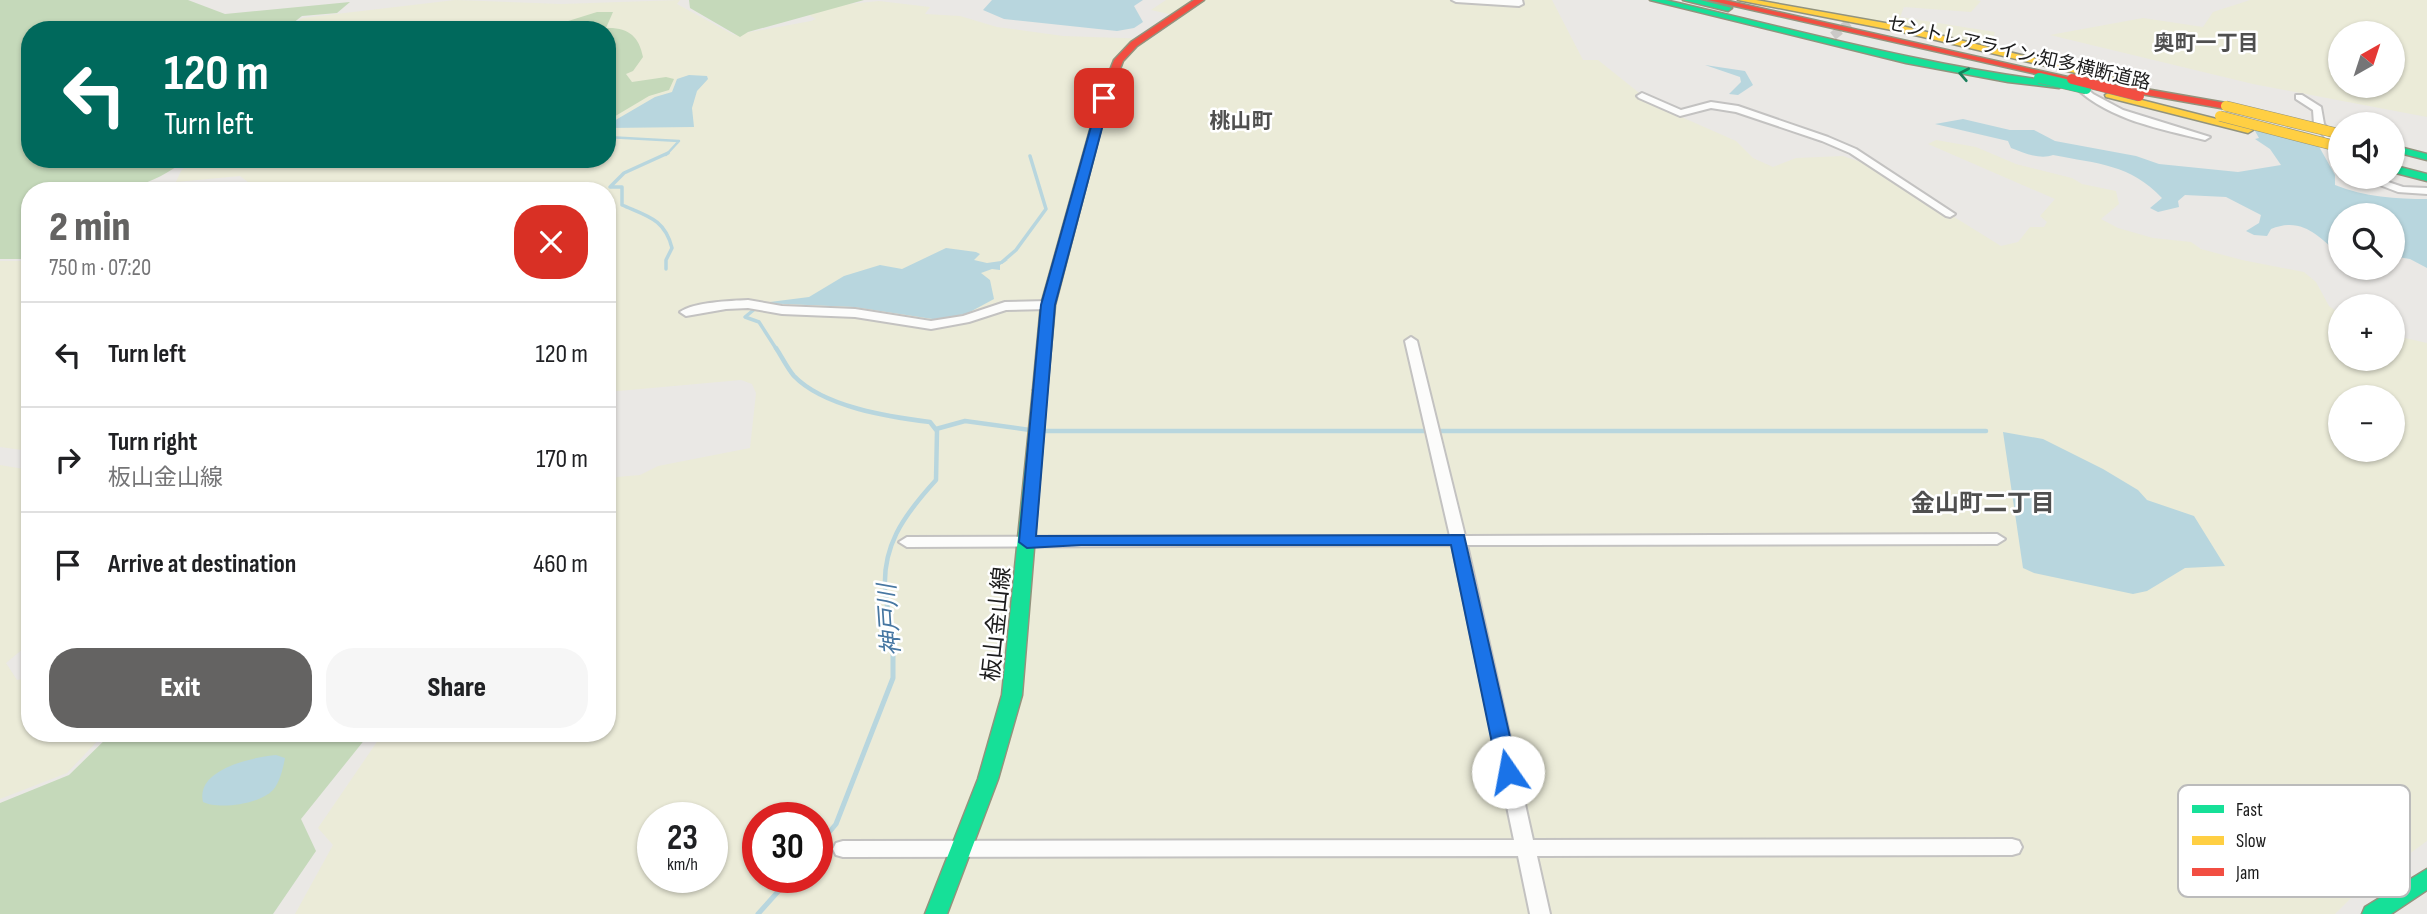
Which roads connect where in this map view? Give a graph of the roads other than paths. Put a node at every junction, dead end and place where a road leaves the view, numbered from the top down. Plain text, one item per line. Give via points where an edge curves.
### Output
1 (1200, 0) edge
2 (1456, 0) edge
3 (1517, 0) edge
4 (1654, 0) edge
5 (1687, 0) edge
6 (1712, 0) edge
7 (1742, 0) edge
8 (2085, 84) junction
9 (1642, 96) dead end
10 (2299, 97) dead end
11 (2221, 115) junction
12 (2328, 132) edge
13 (2328, 135) edge
14 (2206, 137) dead end
15 (2328, 146) edge
16 (2405, 151) edge
17 (2427, 157) edge
18 (2405, 165) edge
19 (2427, 171) edge
20 (2405, 172) edge
21 (2427, 178) edge
22 (2399, 189) edge
23 (2427, 191) edge
24 (1951, 214) dead end
25 (1048, 305) junction
26 (686, 312) dead end
27 (1410, 341) dead end
28 (1458, 539) junction
29 (1997, 539) dead end
30 (907, 542) dead end
31 (1027, 542) junction
32 (2012, 846) dead end
33 (844, 849) dead end
34 (1525, 849) junction
35 (963, 850) junction
36 (2427, 878) edge
37 (2410, 889) edge
38 (2398, 897) edge
39 (936, 914) edge
40 (1540, 914) edge
41 (2373, 914) edge

1 - 25 main road, 板山金山線 via 1134,44 1119,60
2 - 3 street via 1519,4
8 -> 4 main road via 1959,73 1830,38
5 - 8 main road, セントレアライン;知多横断道路, bridge via 2039,78
6 - 8 main road, セントレアライン;知多横断道路
7 - 8 main road via 1851,22
8 - 11 main road, セントレアライン;知多横断道路
8 - 11 main road, セントレアライン;知多横断道路, bridge
8 - 14 street via 2091,97 2126,113
9 - 24 street via 1680,113 1711,105 1738,109 1825,139 1853,151
10 - 13 street via 2318,109 2319,124
11 - 12 main road, bridge
11 - 15 main road, セントレアライン;知多横断道路, bridge
16 - 17 main road
18 - 19 main road
20 - 21 main road
22 - 23 street
25 - 26 street via 1004,306 932,325 748,304
25 - 31 main road, 板山金山線
27 - 28 street
28 - 29 street
28 - 31 street
28 - 34 street
30 - 31 street
31 - 35 main road, 板山金山線 via 1012,695 1002,739
32 - 34 street
33 - 35 street
34 - 35 street
34 - 40 street
35 - 39 main road, 板山金山線
36 - 37 main road
38 - 41 main road

